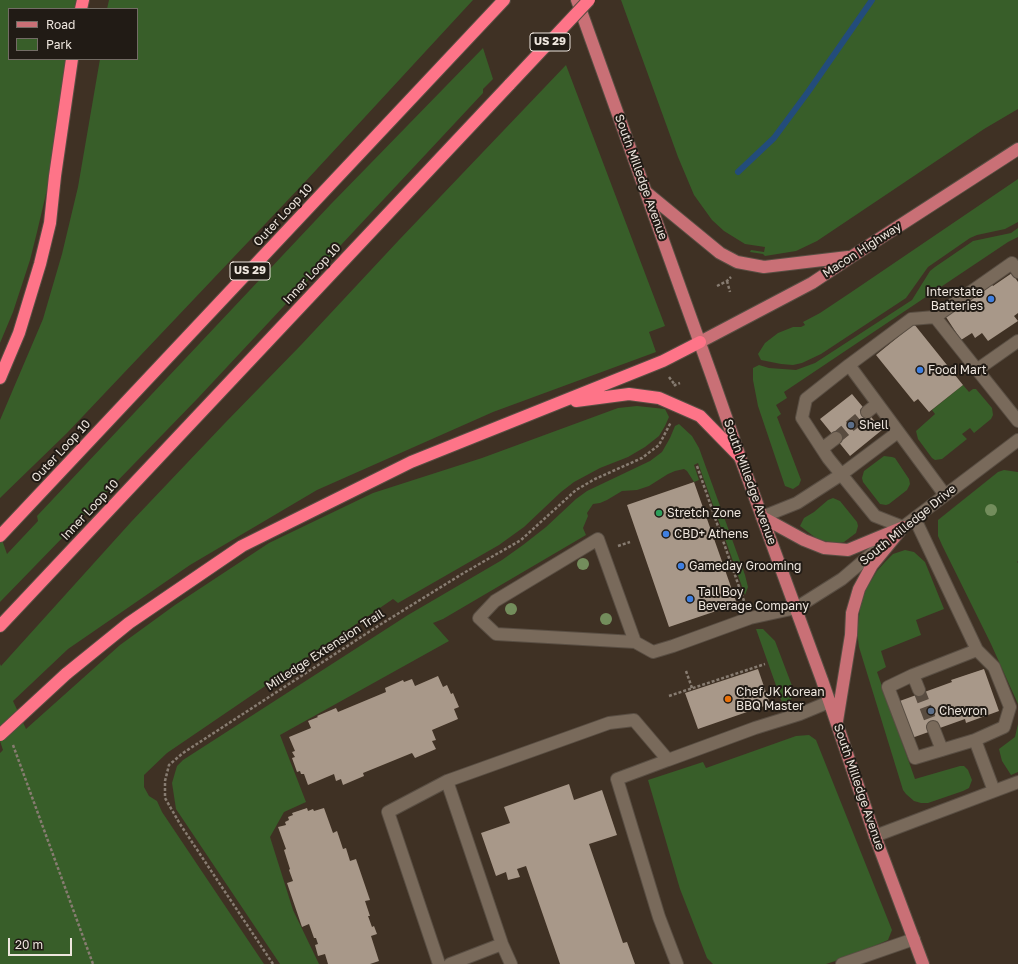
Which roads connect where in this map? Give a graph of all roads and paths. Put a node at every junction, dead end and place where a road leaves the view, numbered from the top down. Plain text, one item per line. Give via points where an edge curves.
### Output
1 (504, 0) edge
2 (577, 0) edge
3 (589, 0) edge
4 (72, 60) edge
5 (1018, 149) edge
6 (646, 192) junction
7 (851, 257) junction
8 (1018, 272) edge
9 (717, 286) dead end
10 (730, 292) dead end
11 (935, 317) junction
12 (1018, 340) edge
13 (700, 342) junction
14 (849, 365) junction
15 (978, 370) junction
16 (668, 376) dead end
17 (0, 378) edge
18 (674, 385) dead end
19 (561, 402) junction
20 (877, 404) junction
21 (867, 412) tunnel mouth
22 (673, 418) dead end
23 (1018, 421) edge
24 (898, 432) junction
25 (836, 438) tunnel mouth
26 (1018, 441) edge
27 (823, 448) junction
28 (740, 457) junction
29 (697, 466) dead end
30 (842, 474) junction
31 (945, 495) junction
32 (762, 517) junction
33 (915, 519) junction
34 (903, 527) junction
35 (0, 536) edge
36 (630, 542) dead end
37 (616, 547) dead end
38 (744, 601) dead end
39 (796, 608) junction
40 (0, 626) edge
41 (635, 642) junction
42 (977, 650) junction
43 (765, 664) dead end
44 (686, 671) dead end
45 (913, 675) junction
46 (692, 688) junction
47 (919, 690) tunnel mouth
48 (669, 696) dead end
49 (830, 702) junction
50 (836, 722) junction
51 (933, 727) tunnel mouth
52 (0, 734) edge
53 (975, 740) junction
54 (13, 745) dead end
55 (942, 750) junction
56 (668, 760) junction
57 (447, 781) junction
58 (1018, 782) edge
59 (994, 791) junction
60 (875, 836) junction
61 (914, 939) junction
62 (502, 944) junction
63 (94, 964) edge
64 (273, 964) edge
65 (439, 964) edge
66 (450, 964) edge
67 (511, 964) edge
68 (677, 964) edge
69 (842, 964) edge
70 (923, 964) edge

1 - 35 highway, Outer Loop 10 / US 29
2 - 6 main road, South Milledge Avenue
3 - 40 highway, Inner Loop 10 / US 29, bridge
4 - 17 highway via 50,223 19,333
5 - 7 main road, Macon Highway
6 - 7 main road via 720,253 737,262 764,267
6 - 13 main road, South Milledge Avenue
7 - 13 main road, Macon Highway via 812,283
8 - 11 street via 1012,263
9 - 10 path via 728,281
11 - 14 street via 911,319
11 - 15 street
12 - 15 street
13 - 19 highway via 663,361
13 - 28 main road, South Milledge Avenue
14 - 20 street
14 - 27 street via 806,399 802,418
15 - 23 street
16 - 18 path
19 - 28 highway via 629,394 659,398 700,416
19 - 52 highway, bridge via 411,462 242,546 129,623 66,674
20 - 21 street
20 - 24 street
22 - 64 path, Milledge Extension Trail via 659,445 642,458 576,490 521,540 378,626 183,753 169,765 164,781 165,798
24 - 30 street
24 - 31 street
25 - 27 street
26 - 31 street, South Milledge Drive
27 - 30 street
28 - 32 main road, South Milledge Avenue
29 - 38 path
30 - 32 street via 797,503
30 - 34 street via 875,516
31 - 33 street, South Milledge Drive
32 - 34 main road via 804,540 832,549 848,550
32 - 39 main road, South Milledge Avenue
33 - 34 street, South Milledge Drive
33 - 42 street
34 - 39 street, South Milledge Drive via 842,579
34 - 50 main road via 872,565 859,589 852,613 851,635
36 - 37 path
39 - 41 street, South Milledge Drive via 750,618 653,652
39 - 49 main road, South Milledge Avenue
41 - 41 street via 598,539 495,601 479,618 496,634
42 - 45 street
42 - 53 street via 994,667 1010,707 1004,727
43 - 46 path
44 - 46 path
45 - 47 street
45 - 55 street via 888,687 915,758
46 - 48 path
49 - 50 main road, South Milledge Avenue
49 - 56 street
50 - 60 main road, South Milledge Avenue
51 - 55 street
53 - 55 street
53 - 59 street
54 - 63 path
56 - 57 street via 634,720 609,723
56 - 68 street via 617,779 659,916
57 - 62 street
57 - 65 street via 388,812
58 - 59 street
59 - 60 street
60 - 61 main road, South Milledge Avenue
61 - 69 street
61 - 70 main road, South Milledge Avenue
62 - 66 street
62 - 67 street

